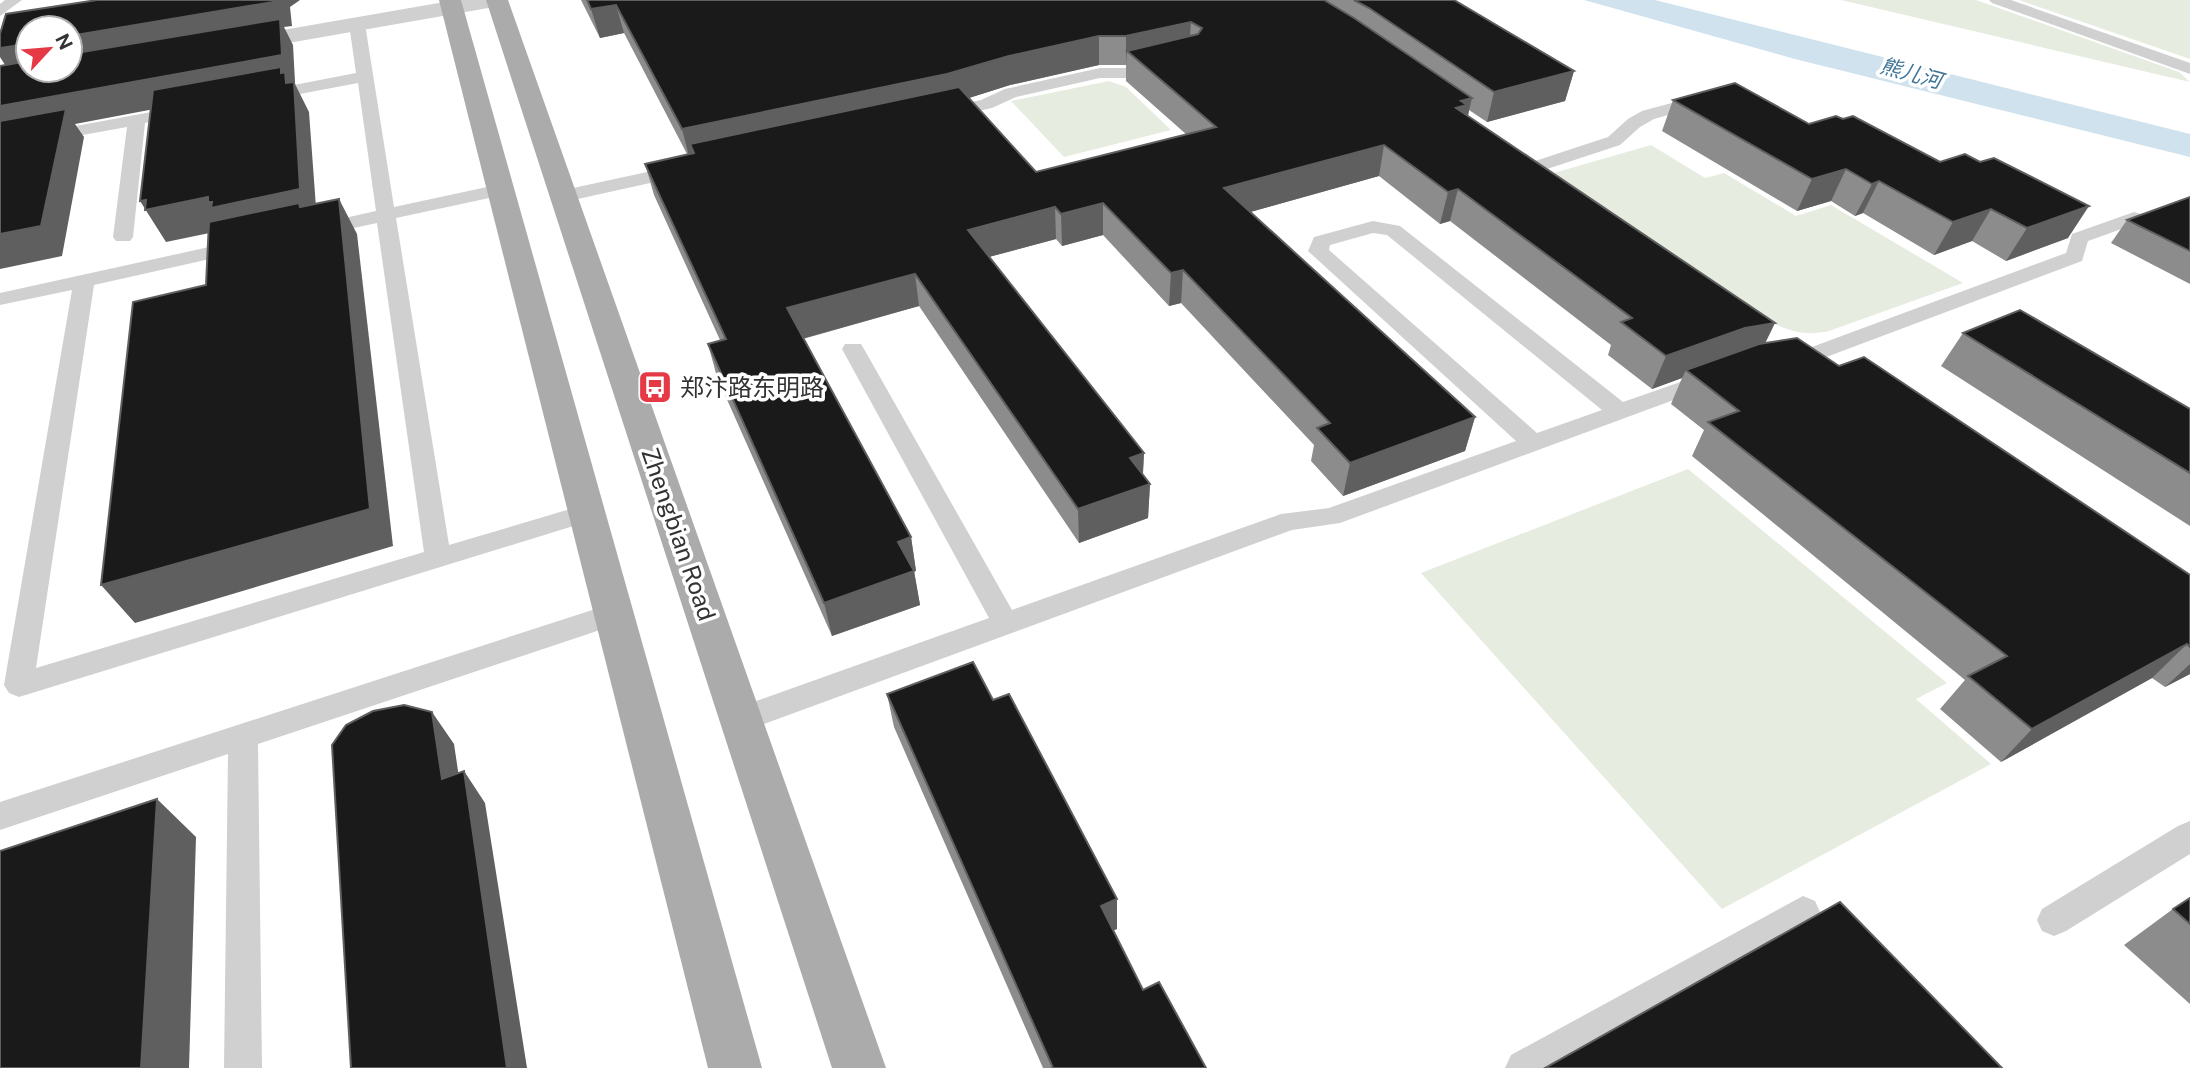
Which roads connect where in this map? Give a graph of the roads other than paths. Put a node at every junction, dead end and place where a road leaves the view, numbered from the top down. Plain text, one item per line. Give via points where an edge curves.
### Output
1 (14, 0) edge
2 (495, 0) edge
3 (1997, 0) edge
4 (451, 4) edge
5 (0, 11) edge
6 (356, 24) junction
7 (214, 49) edge
8 (1177, 61) edge
9 (2190, 69) edge
10 (364, 77) junction
11 (244, 99) edge
12 (1706, 99) edge
13 (204, 107) edge
14 (932, 116) edge
15 (137, 119) junction
16 (0, 145) edge
17 (700, 166) edge
18 (500, 190) junction
19 (564, 196) junction
20 (1563, 200) edge
21 (386, 215) junction
22 (2134, 218) edge
23 (294, 235) edge
24 (123, 237) dead end
25 (267, 241) edge
26 (84, 281) junction
27 (0, 299) edge
28 (853, 349) dead end
29 (1620, 412) junction
30 (1533, 443) junction
31 (587, 513) junction
32 (438, 558) junction
33 (614, 614) junction
34 (1006, 624) junction
35 (742, 719) junction
36 (243, 736) junction
37 (0, 816) edge
38 (2190, 836) edge
39 (1803, 912) dead end
40 (2054, 920) dead end
41 (243, 1068) edge
42 (735, 1068) edge
43 (859, 1068) edge
44 (1524, 1068) edge

1 - 5 lane
2 - 4 street
2 - 19 main road, Zhengbian Road
3 - 9 lane
4 - 6 street
4 - 18 main road
6 - 7 street
6 - 10 lane
8 - 14 lane via 1126,73 1100,73
10 - 11 lane
10 - 21 lane
12 - 20 lane via 1648,115 1614,141 1532,168 1530,177
13 - 15 lane
15 - 16 lane
15 - 24 lane
17 - 19 lane
18 - 21 lane
18 - 31 main road
19 - 35 main road, Zhengbian Road
21 - 23 lane
21 - 32 lane
22 - 29 lane via 2079,238 2075,257 1797,359 1758,359
25 - 26 lane
26 - 27 lane
26 - 32 lane via 19,685
28 - 34 lane
29 - 30 lane
29 - 30 lane via 1393,230 1373,228 1321,241 1318,251
30 - 34 lane via 1331,517 1290,521
31 - 32 lane
31 - 33 main road
33 - 36 lane
33 - 42 main road
34 - 35 lane
35 - 43 main road, Zhengbian Road
36 - 37 lane
36 - 41 lane
38 - 40 lane
39 - 44 lane

